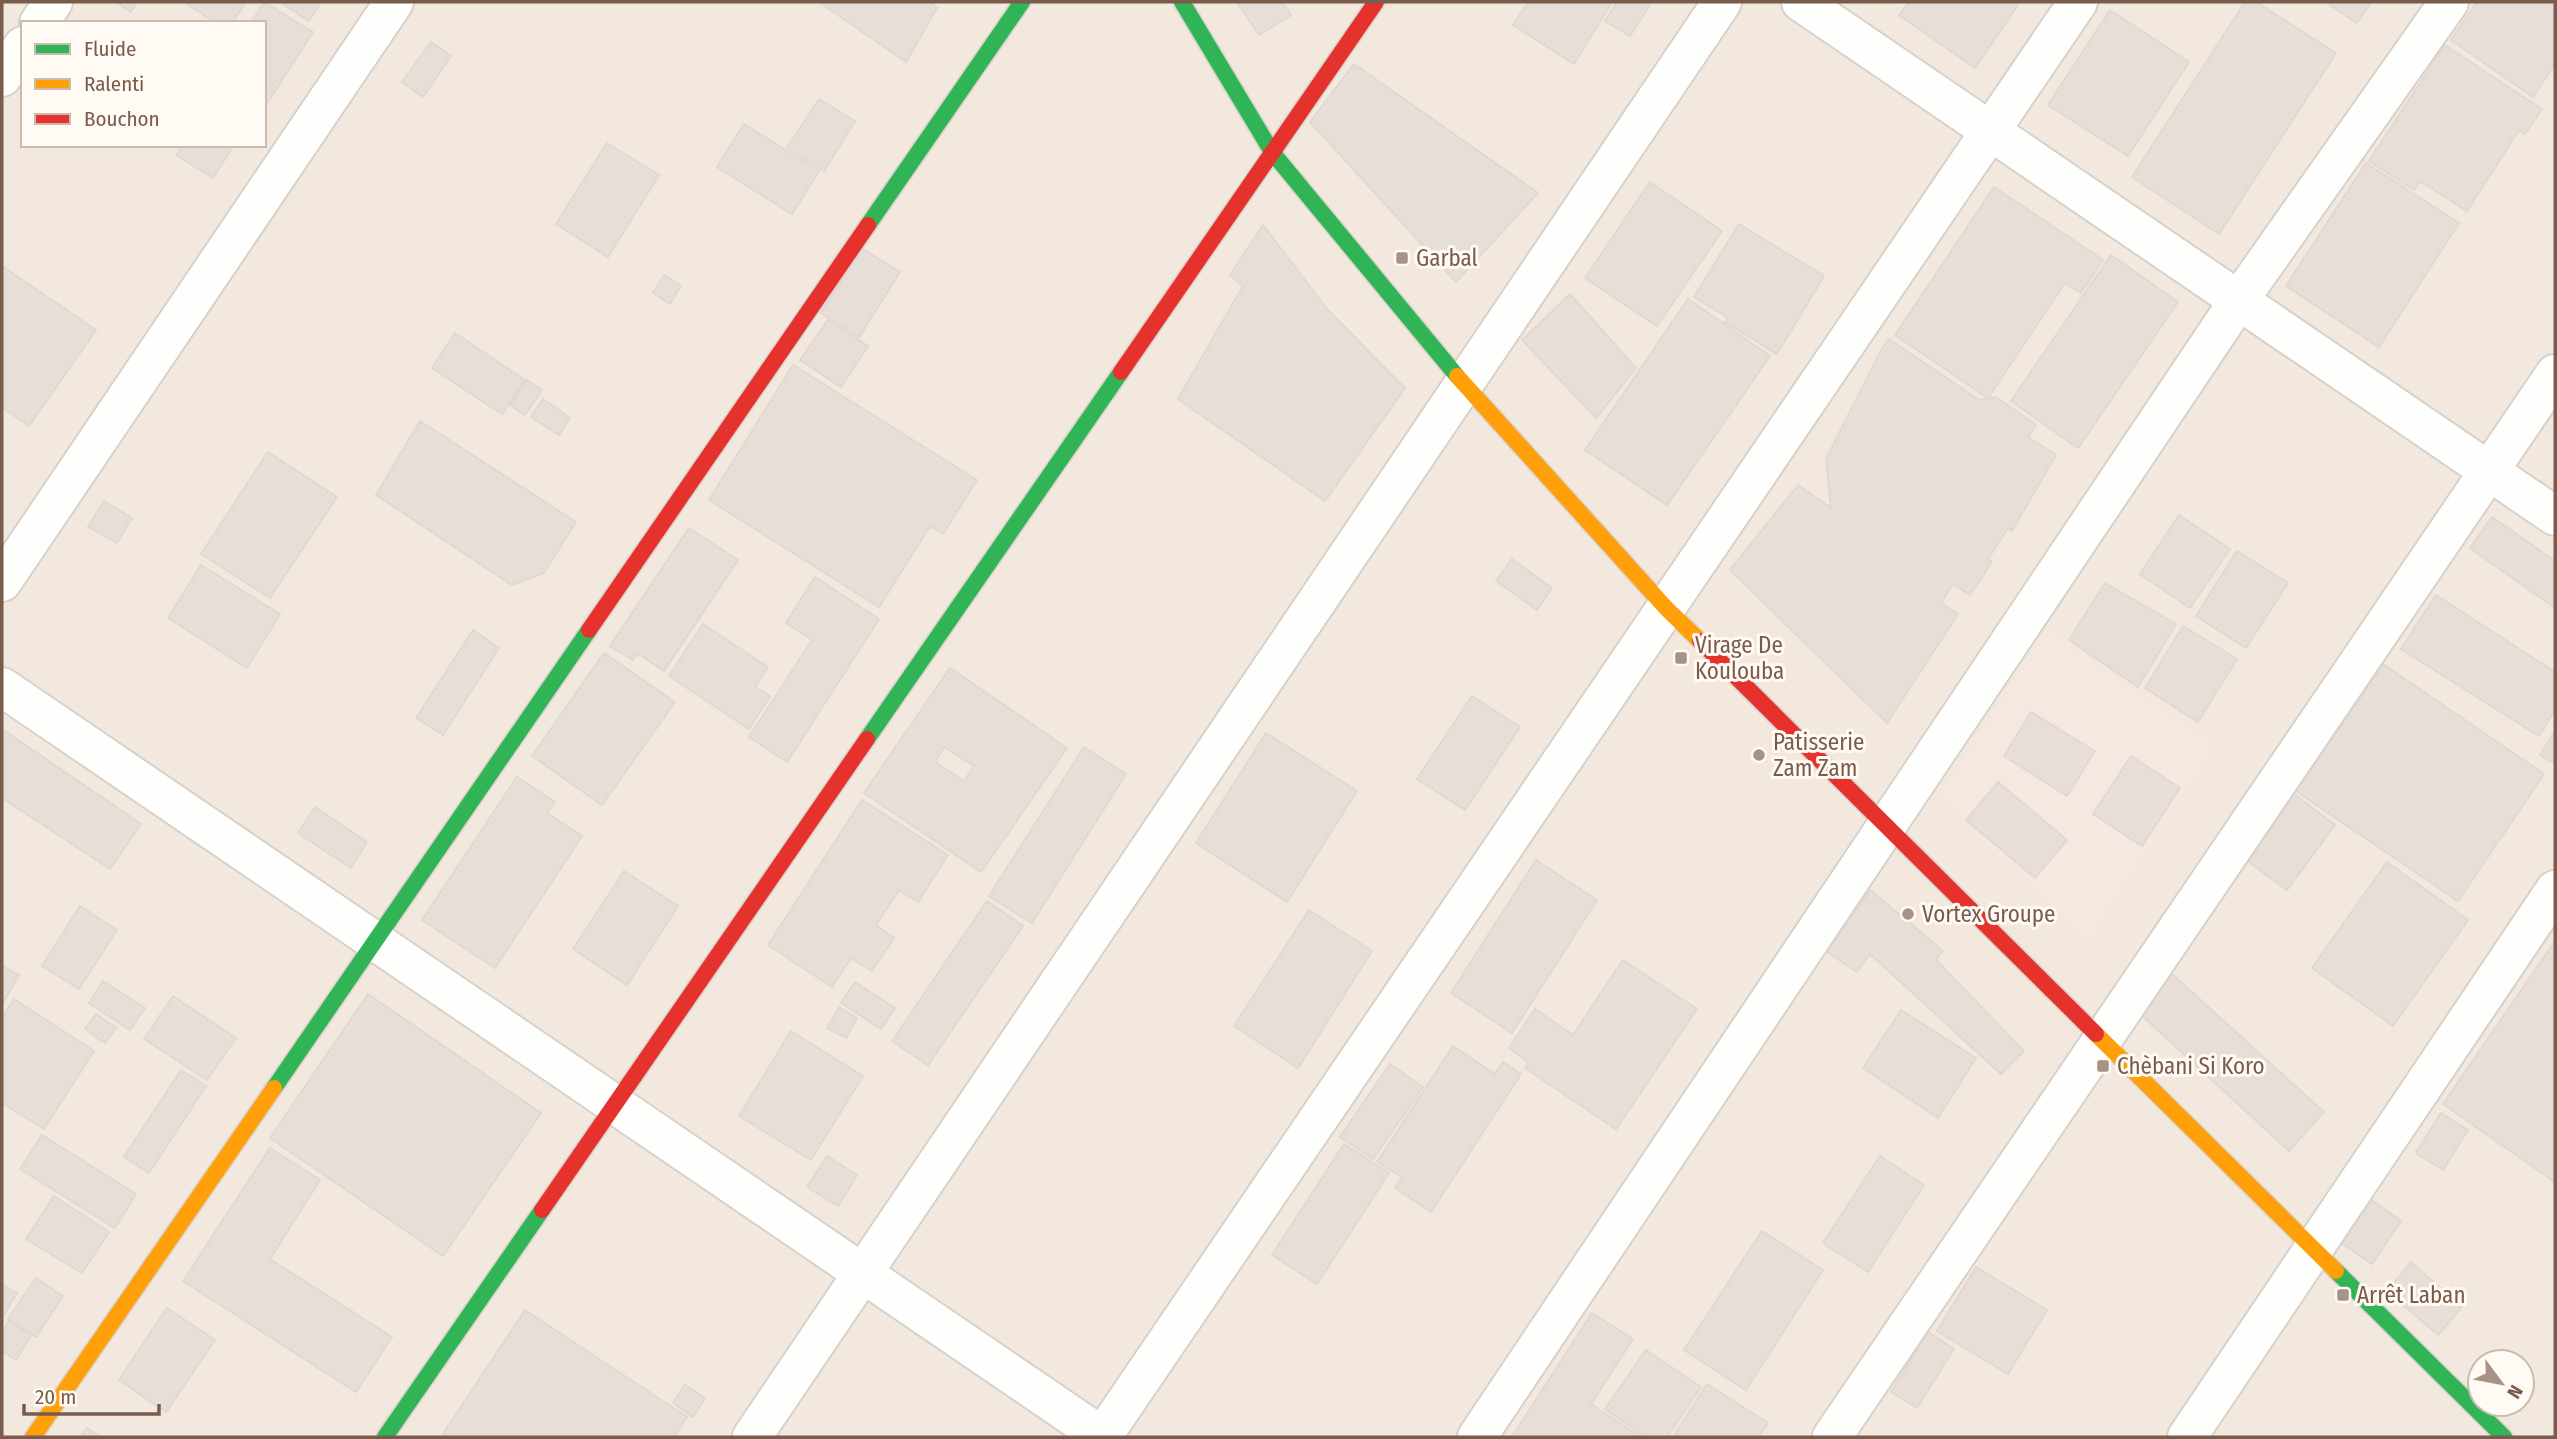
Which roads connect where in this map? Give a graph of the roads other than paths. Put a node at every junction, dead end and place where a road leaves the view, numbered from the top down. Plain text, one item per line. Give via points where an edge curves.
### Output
1 (53, 2) edge
2 (394, 2) edge
3 (1022, 2) edge
4 (1182, 2) edge
5 (1376, 2) edge
6 (1722, 2) edge
7 (1801, 2) edge
8 (2077, 2) edge
9 (2449, 2) edge
10 (40, 21) edge
11 (21, 49) edge
12 (2, 77) edge
13 (1990, 131) junction
14 (1272, 152) junction
15 (2239, 300) junction
16 (2555, 374) edge
17 (1464, 384) junction
18 (2489, 471) junction
19 (2555, 516) edge
20 (2, 582) edge
21 (1666, 608) junction
22 (2, 687) edge
23 (1886, 827) junction
24 (2555, 890) edge
25 (375, 941) junction
26 (2102, 1041) junction
27 (614, 1104) junction
28 (2314, 1249) junction
29 (863, 1273) junction
30 (33, 1437) edge
31 (384, 1437) edge
32 (752, 1437) edge
33 (1103, 1437) edge
34 (1477, 1437) edge
35 (1832, 1437) edge
36 (2187, 1437) edge
37 (2504, 1437) edge

1 - 10 street
2 - 20 street
3 - 25 street
4 - 14 street
5 - 14 street
6 - 17 street
7 - 13 street
8 - 13 street
9 - 15 street
11 - 12 street
13 - 15 street
13 - 21 street
14 - 17 street
14 - 27 street
15 - 18 street
15 - 23 street
16 - 18 street
17 - 21 street
17 - 29 street
18 - 19 street
18 - 26 street
21 - 23 street
21 - 33 street
22 - 25 street
23 - 26 street
23 - 34 street
24 - 28 street
25 - 27 street
25 - 30 street
26 - 28 street
26 - 35 street
27 - 29 street
27 - 31 street
28 - 36 street
28 - 37 street
29 - 32 street
29 - 33 street

